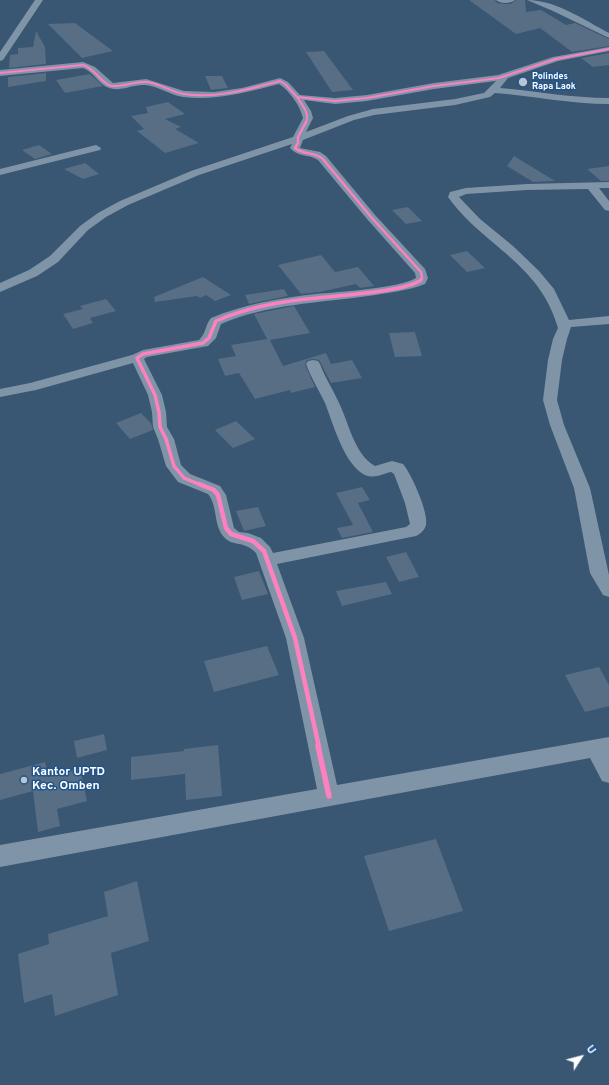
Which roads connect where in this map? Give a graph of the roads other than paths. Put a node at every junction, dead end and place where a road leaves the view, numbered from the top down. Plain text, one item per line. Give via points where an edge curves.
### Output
1 (38, 0) edge
2 (500, 0) edge
3 (511, 0) edge
4 (531, 0) edge
5 (609, 36) edge
6 (609, 49) edge
7 (0, 58) edge
8 (0, 73) edge
9 (504, 76) junction
10 (493, 90) junction
11 (297, 97) junction
12 (609, 101) edge
13 (297, 138) junction
14 (96, 148) dead end
15 (0, 172) edge
16 (591, 185) junction
17 (609, 185) edge
18 (609, 208) edge
19 (0, 288) edge
20 (609, 320) edge
21 (564, 324) junction
22 (138, 358) junction
23 (313, 364) dead end
24 (0, 393) edge
25 (268, 560) junction
26 (609, 590) edge
27 (602, 747) edge
28 (609, 774) edge
29 (329, 796) junction
30 (0, 856) edge

1 - 7 street
2 - 3 street
4 - 5 street via 551,7
6 - 9 street via 556,59
8 - 11 street via 83,65 92,67 108,85 112,86 146,82 182,94 214,95 280,81
9 - 10 street
9 - 11 street via 336,102
10 - 12 street
10 - 13 street via 474,99 373,112 337,122
11 - 13 street via 308,118
13 - 19 street via 195,173 124,203 84,228 54,259 33,273
13 - 22 street via 296,149 322,158 370,217 421,272 421,281 401,287 344,296 260,306 214,322 208,338 203,343 143,354
14 - 15 street
16 - 17 street
16 - 18 street
16 - 21 street via 466,191 454,194 453,197 535,274 548,289
20 - 21 street
21 - 26 street via 555,360 550,400 582,488 599,573
22 - 24 street
22 - 25 street via 155,395 160,427 174,466 184,478 214,490 218,495 228,532 239,539 249,539 258,544
23 - 25 street via 342,432 358,459 370,471 390,467 402,472 418,523 410,532
25 - 29 street via 296,638
27 - 28 street
27 - 29 street
29 - 30 street

